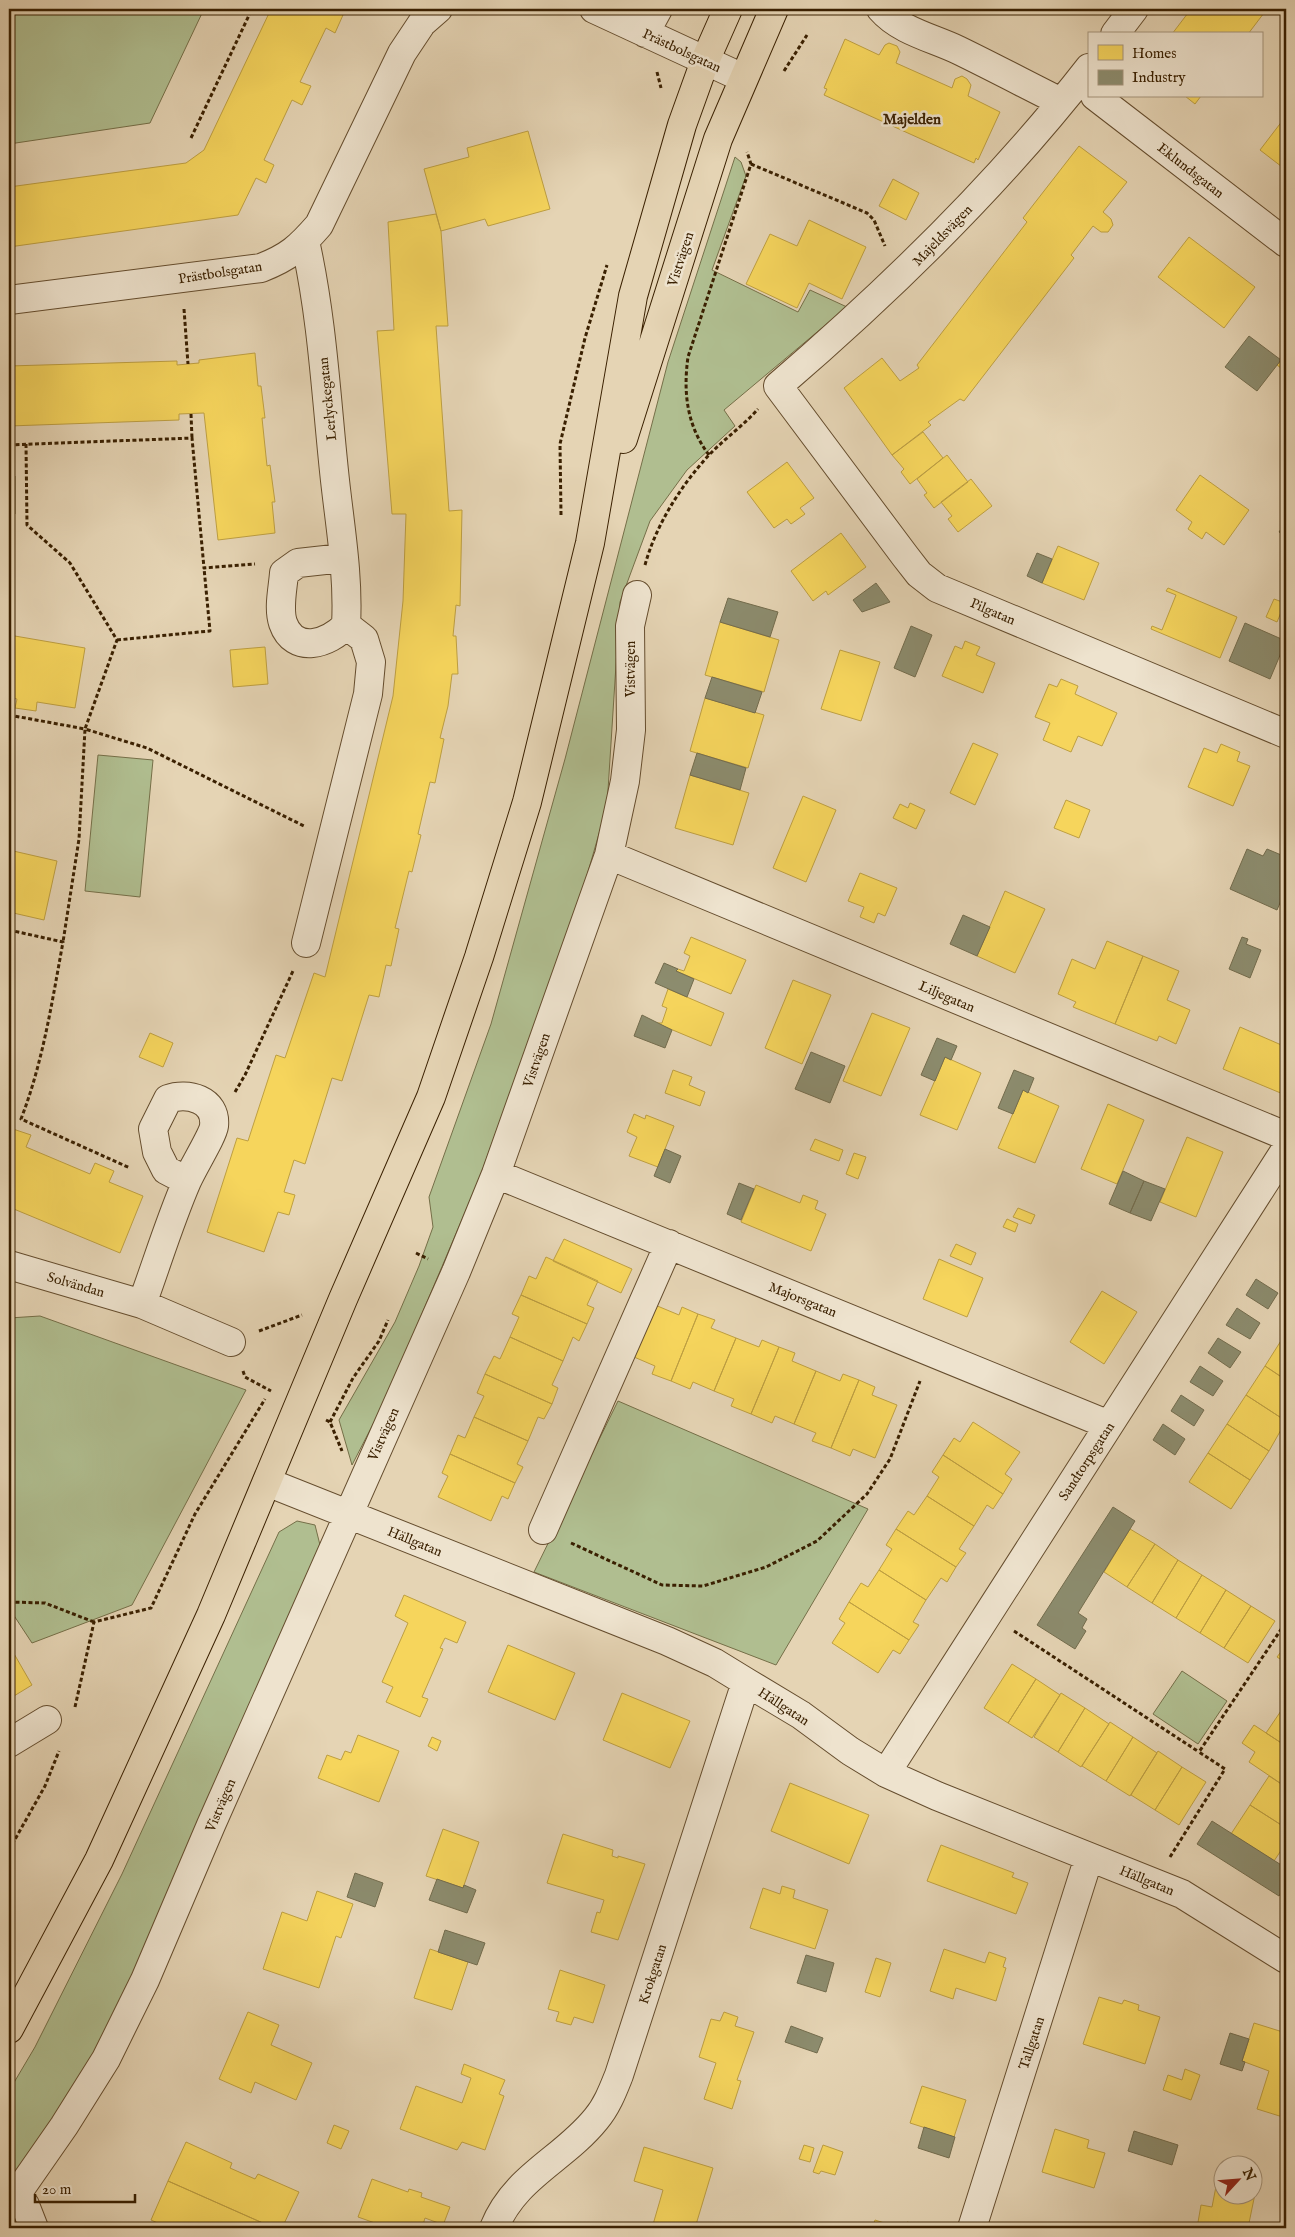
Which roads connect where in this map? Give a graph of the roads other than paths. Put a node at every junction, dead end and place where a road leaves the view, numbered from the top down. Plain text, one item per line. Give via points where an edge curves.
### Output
1 (438, 9) edge
2 (594, 9) edge
3 (658, 9) edge
4 (728, 9) edge
5 (774, 9) edge
6 (881, 9) edge
7 (1134, 9) edge
8 (1117, 32) edge
9 (646, 34) junction
10 (705, 61) junction
11 (743, 78) junction
12 (1082, 88) edge
13 (1095, 98) edge
14 (306, 241) junction
15 (1286, 243) edge
16 (9, 300) edge
17 (778, 386) joint
18 (590, 543) junction
19 (343, 558) junction
20 (637, 595) road end
21 (346, 625) junction
22 (1286, 734) edge
23 (609, 855) junction
24 (306, 943) road end
25 (1286, 1136) edge
26 (1286, 1149) edge
27 (496, 1174) junction
28 (187, 1181) junction
29 (670, 1244) junction
30 (9, 1264) edge
31 (142, 1304) junction
32 (231, 1342) road end
33 (1109, 1425) junction
34 (267, 1482) junction
35 (348, 1514) junction
36 (543, 1530) road end
37 (746, 1682) junction
38 (47, 1720) dead end
39 (9, 1743) edge
40 (886, 1773) junction
41 (1089, 1857) junction
42 (1286, 1958) edge
43 (9, 2029) edge
44 (34, 2228) edge
45 (494, 2228) edge
46 (972, 2228) edge

1 - 14 street, Prästbolsgatan via 413,33 319,225
2 - 9 street, Prästbolsgatan
3 - 9 street
4 - 10 main road, Vistvägen
5 - 11 main road, Vistvägen
6 - 12 street, Eklundsgatan via 915,32 956,50
7 - 8 street
9 - 10 street, Prästbolsgatan
10 - 11 street, Prästbolsgatan
10 - 18 main road, Vistvägen via 675,148 633,296
11 - 18 main road, Vistvägen via 713,156
12 - 17 street, Majeldsvägen via 898,279
13 - 15 street, Eklundsgatan
14 - 16 street, Prästbolsgatan via 286,258 261,268
14 - 19 street, Lerlyckegatan via 316,292
17 - 22 street, Pilgatan via 909,562 937,588
18 - 34 main road, Vistvägen via 527,802 480,957 430,1098
19 - 21 street, Lerlyckegatan
19 - 21 street via 298,563 284,572 281,599 283,623 292,638 306,643 323,642
20 - 23 street, Vistvägen via 630,626 631,730 625,781
21 - 24 street via 364,639 371,662 368,694
23 - 25 street, Liljegatan
23 - 27 street, Vistvägen
26 - 33 street, Sandtorpsgatan
27 - 29 street, Majorsgatan
27 - 35 street, Vistvägen
28 - 28 street via 214,1126 212,1111 200,1099 180,1095 168,1099 154,1129 157,1152 166,1170
28 - 31 street
29 - 33 street, Majorsgatan
29 - 36 street
30 - 31 street, Solvändan
31 - 32 street, Solvändan
33 - 40 street, Sandtorpsgatan
34 - 35 street, Hällgatan
34 - 43 main road, Vistvägen via 211,1615 99,1860
35 - 37 street, Hällgatan via 667,1641 715,1663
35 - 44 street, Vistvägen via 146,1980 106,2059 16,2195 25,2204
37 - 40 street, Hällgatan
37 - 45 street, Krokgatan via 619,2075 608,2100 595,2121 543,2165 506,2203
38 - 39 street
40 - 41 street, Hällgatan
41 - 42 street, Hällgatan via 1182,1894
41 - 46 street, Tallgatan

